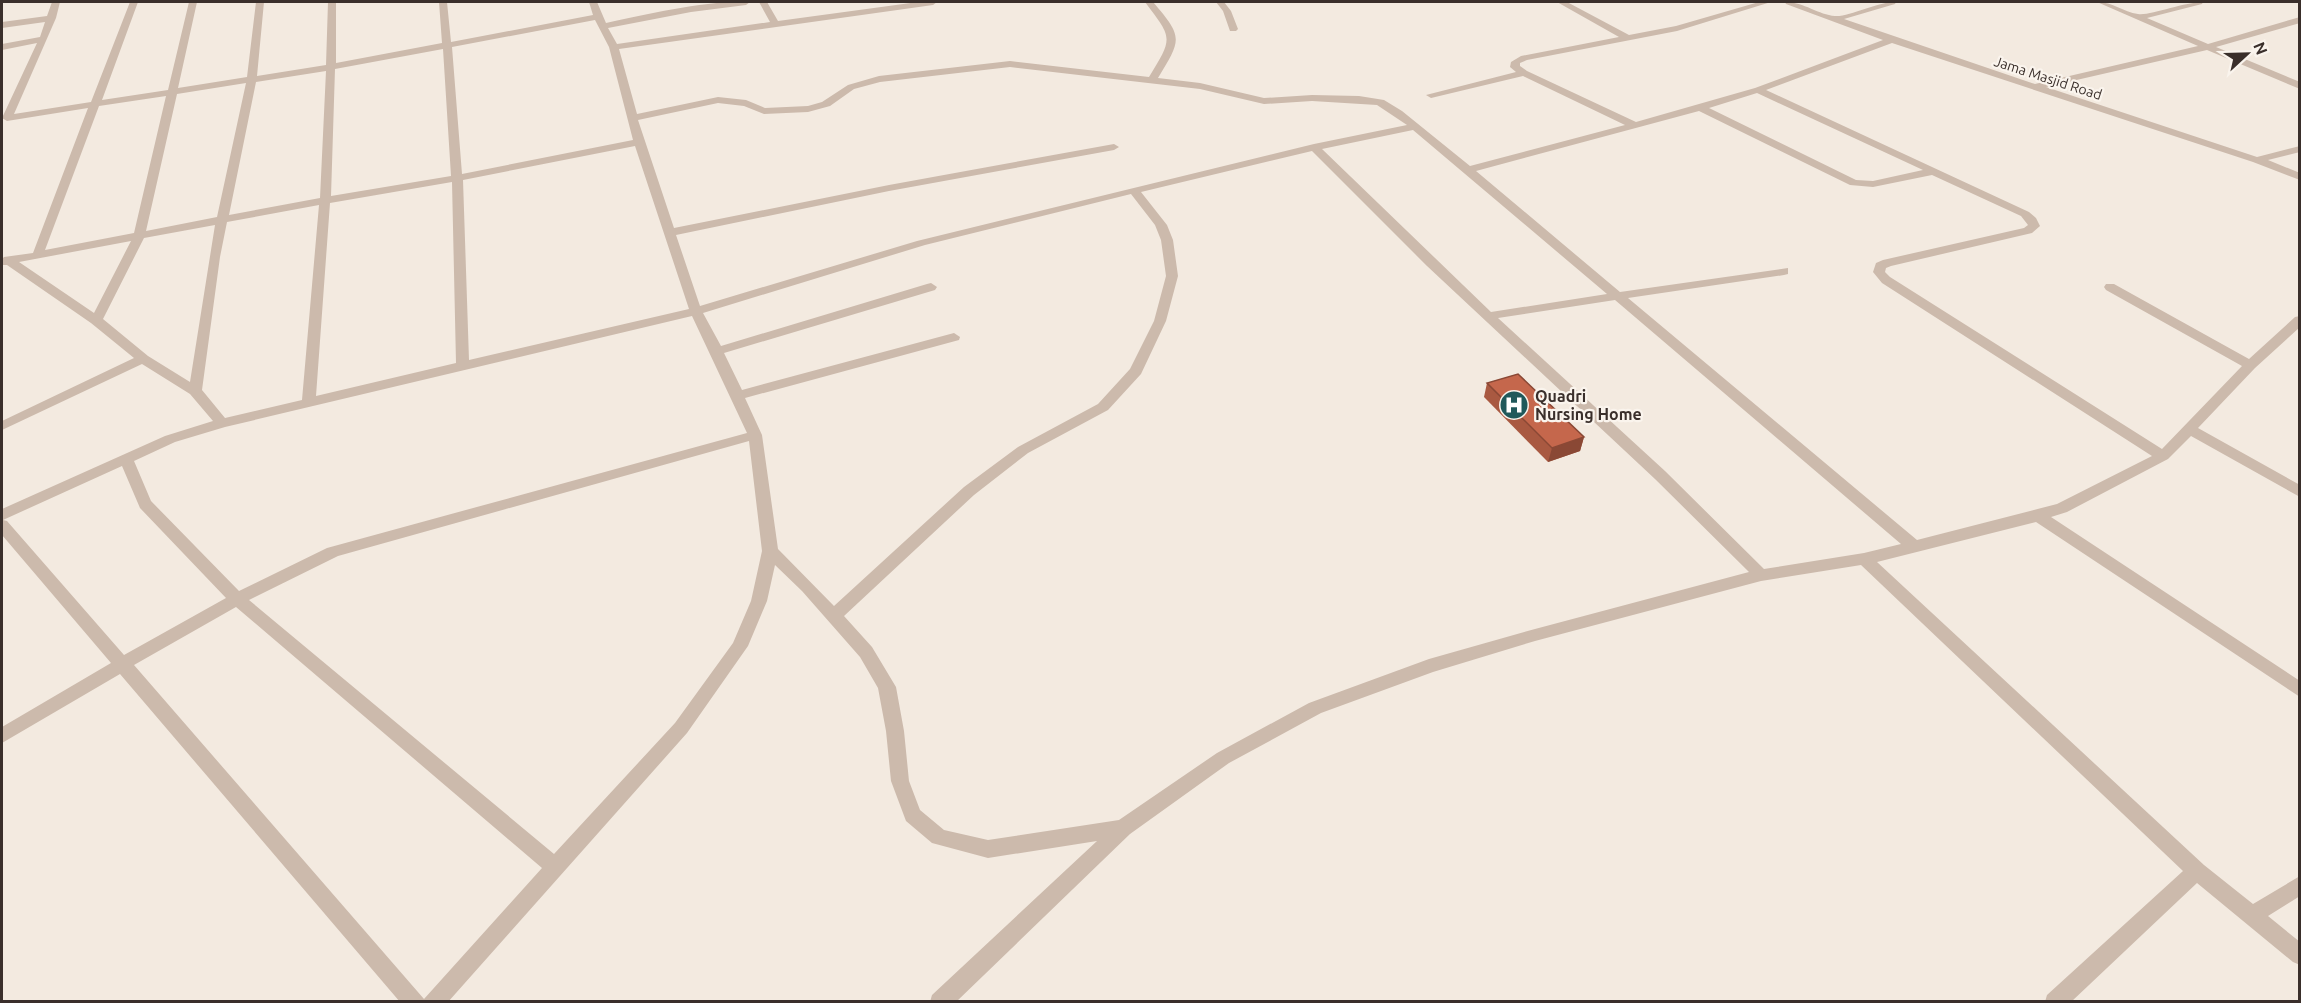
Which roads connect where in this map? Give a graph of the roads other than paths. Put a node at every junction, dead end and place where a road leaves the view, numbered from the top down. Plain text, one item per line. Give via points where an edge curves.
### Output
1 (65, 2) edge
2 (134, 2) edge
3 (193, 2) edge
4 (260, 2) edge
5 (332, 2) edge
6 (443, 2) edge
7 (746, 2) edge
8 (763, 2) edge
9 (933, 2) edge
10 (1149, 2) edge
11 (1220, 2) edge
12 (1561, 2) edge
13 (1767, 2) edge
14 (1789, 2) edge
15 (1892, 2) edge
16 (2101, 2) edge
17 (2199, 2) edge
18 (56, 4) edge
19 (689, 5) edge
20 (598, 15) edge
21 (2140, 17) junction
22 (52, 18) junction
23 (1836, 19) junction
24 (2300, 20) edge
25 (774, 22) junction
26 (2, 25) edge
27 (1233, 28) dead end
28 (1628, 38) junction
29 (44, 39) junction
30 (1892, 40) junction
31 (447, 45) junction
32 (2, 46) edge
33 (614, 47) junction
34 (2206, 47) junction
35 (331, 67) junction
36 (1524, 73) junction
37 (1153, 79) junction
38 (251, 80) junction
39 (2300, 86) edge
40 (2034, 88) junction
41 (1758, 90) junction
42 (173, 93) junction
43 (1431, 95) dead end
44 (16, 96) junction
45 (2, 99) edge
46 (95, 104) junction
47 (1699, 106) junction
48 (632, 118) junction
49 (5, 123) edge
50 (1633, 125) junction
51 (1414, 127) junction
52 (639, 142) junction
53 (1114, 147) dead end
54 (1314, 147) junction
55 (2300, 148) edge
56 (2257, 160) junction
57 (1468, 170) junction
58 (1931, 172) junction
59 (2300, 177) edge
60 (457, 178) junction
61 (1134, 190) junction
62 (326, 200) junction
63 (223, 220) junction
64 (668, 233) junction
65 (139, 237) junction
66 (38, 254) junction
67 (5, 261) edge
68 (1784, 271) dead end
69 (2110, 286) dead end
70 (931, 287) dead end
71 (1615, 296) junction
72 (696, 311) junction
73 (1487, 316) junction
74 (96, 320) junction
75 (2300, 320) edge
76 (954, 337) dead end
77 (717, 351) junction
78 (142, 359) junction
79 (2250, 365) junction
80 (463, 367) junction
81 (195, 391) junction
82 (737, 396) junction
83 (309, 404) junction
84 (222, 423) junction
85 (2, 426) edge
86 (2188, 428) junction
87 (755, 435) junction
88 (2163, 456) junction
89 (126, 458) junction
90 (2300, 492) edge
91 (2, 515) edge
92 (2038, 516) junction
93 (2, 525) edge
94 (1915, 547) junction
95 (770, 551) junction
96 (1864, 559) junction
97 (1761, 575) junction
98 (237, 599) junction
99 (834, 616) junction
100 (121, 665) junction
101 (2300, 690) edge
102 (2, 736) edge
103 (1123, 828) junction
104 (554, 866) junction
105 (2197, 871) junction
106 (2300, 885) edge
107 (2252, 916) junction
108 (2300, 955) edge
109 (414, 1002) edge
110 (433, 1002) edge
111 (940, 1002) edge
112 (2055, 1002) edge

1 - 18 street
2 - 46 street
3 - 42 street
4 - 38 street
5 - 35 street
6 - 31 street
7 - 19 street
8 - 25 street
9 - 25 street
10 - 37 street via 1172,29 1173,43
11 - 27 street
12 - 28 street
13 - 28 street
14 - 23 street, Jama Masjid Road
15 - 23 street
16 - 21 street
17 - 21 street
18 - 22 street
19 - 20 street
20 - 31 street
20 - 33 street
21 - 34 street
22 - 26 street
22 - 29 street
23 - 30 street, Jama Masjid Road
24 - 34 street
25 - 33 street
28 - 36 street via 1524,58 1515,67
29 - 32 street
29 - 44 street
30 - 40 street, Jama Masjid Road
30 - 41 street
31 - 35 street
31 - 60 street
33 - 48 street
34 - 39 street
34 - 40 street
35 - 38 street
35 - 62 street
36 - 43 street
36 - 50 street
37 - 48 street via 987,65 863,82 826,104 808,109 764,111 746,103 718,100
37 - 51 street via 1264,101 1335,98 1380,102
38 - 42 street
38 - 63 street
40 - 56 street, Jama Masjid Road
41 - 47 street
41 - 58 street
42 - 46 street
42 - 65 street
44 - 45 street
44 - 49 street
46 - 49 street
46 - 66 street
47 - 50 street
47 - 58 street via 1854,183 1873,184
48 - 52 street
50 - 57 street
51 - 54 street
51 - 57 street
52 - 60 street
52 - 64 street
53 - 64 street
54 - 61 street
54 - 73 street
55 - 56 street
56 - 59 street, Jama Masjid Road
57 - 71 street
58 - 88 street via 2025,214 2034,226 2028,231 1887,263 1880,266 1879,272
60 - 62 street
60 - 80 street
61 - 72 street via 921,243
61 - 99 street via 1161,225 1172,276 1160,321 1136,370 1103,407 1023,450 969,492
62 - 63 street
62 - 83 street
63 - 65 street
63 - 81 street
64 - 72 street
65 - 66 street
65 - 74 street
66 - 67 street
67 - 74 street
68 - 71 street
69 - 79 street
70 - 77 street
71 - 73 street
71 - 94 street
72 - 77 street
72 - 80 street
73 - 97 street via 1660,475
74 - 78 street
75 - 79 street
76 - 82 street
77 - 82 street
78 - 81 street
78 - 85 street
79 - 86 street
80 - 83 street
81 - 84 street
82 - 87 street
83 - 84 street
84 - 89 street
86 - 88 street
86 - 90 street
87 - 95 street
87 - 98 street via 333,552
88 - 92 street via 2062,508
89 - 91 street
89 - 98 street via 145,504
92 - 94 street
92 - 101 street
93 - 100 street
94 - 96 street
95 - 99 street
95 - 104 street via 759,601 740,646 681,728
96 - 97 street
96 - 105 street
97 - 103 street via 1430,666 1315,708 1223,758
98 - 100 street
98 - 104 street
99 - 103 street via 866,652 887,687 900,781 913,814 939,837 988,849
100 - 102 street
100 - 109 street
103 - 111 street
104 - 110 street
105 - 107 street
105 - 112 street
106 - 107 street
107 - 108 street

